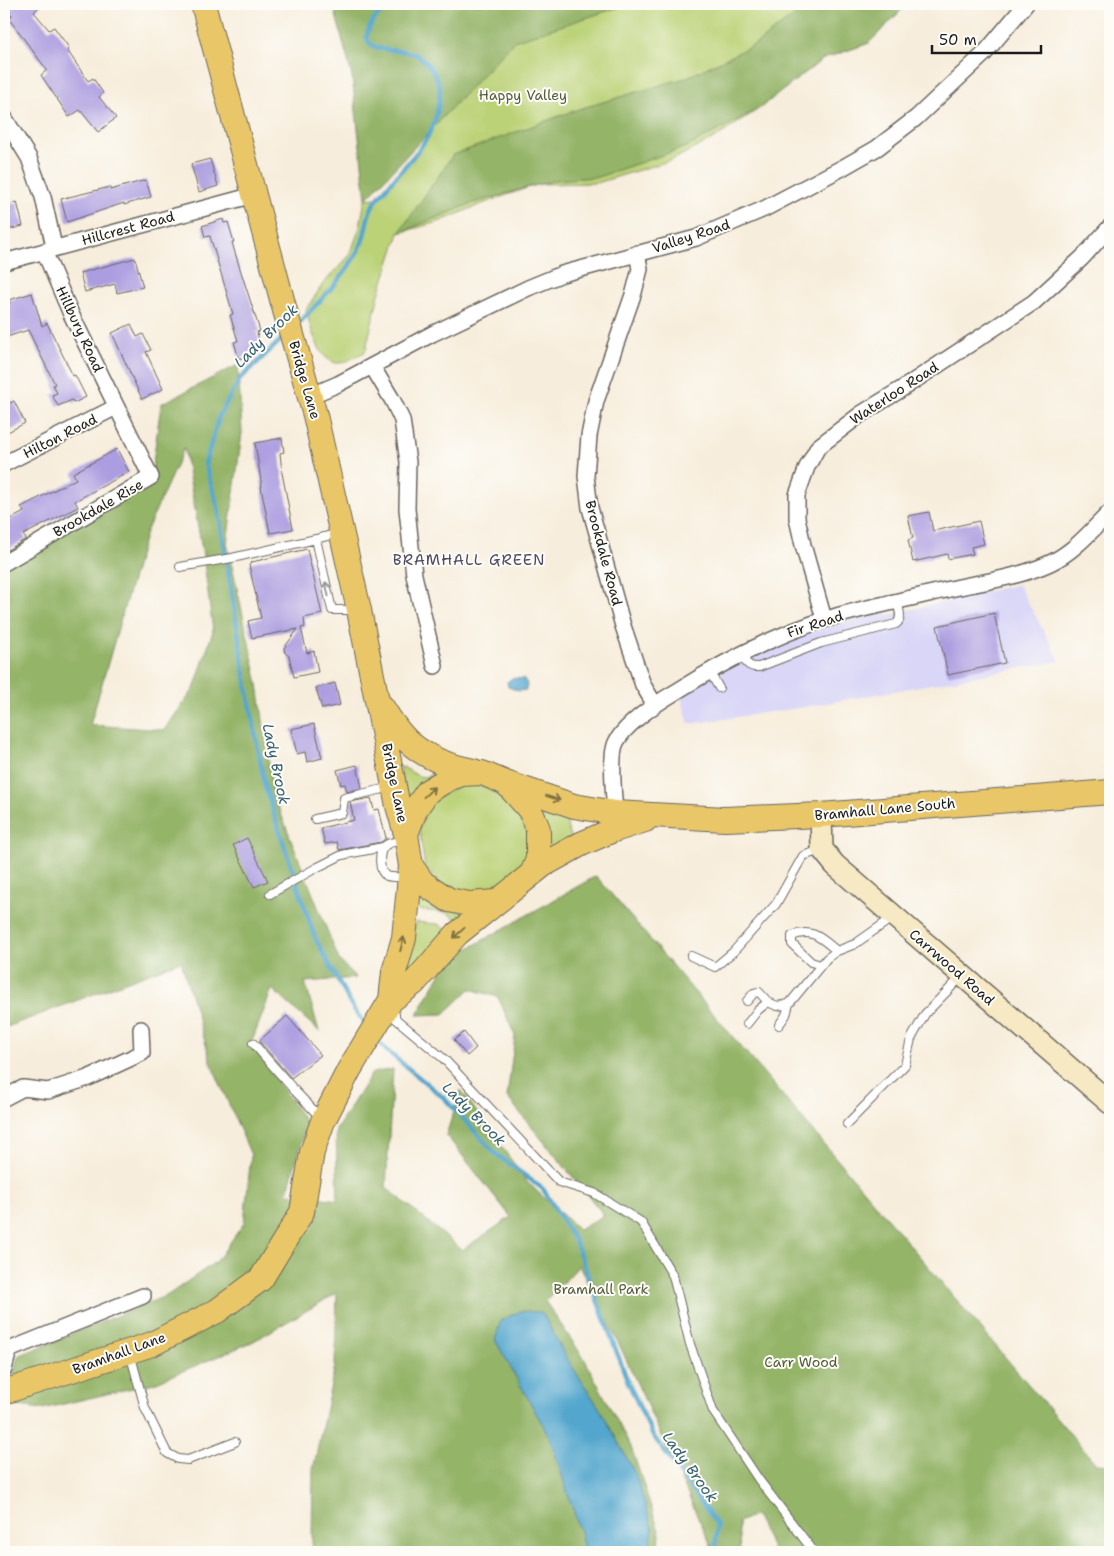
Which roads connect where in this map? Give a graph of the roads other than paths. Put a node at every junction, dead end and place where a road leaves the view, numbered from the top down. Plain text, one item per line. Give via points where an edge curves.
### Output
1 (203, 4) edge
2 (1026, 4) edge
3 (4, 117) edge
4 (254, 195) junction
5 (1110, 227) edge
6 (49, 249) junction
7 (637, 253) junction
8 (4, 262) edge
9 (372, 366) junction
10 (310, 396) junction
11 (116, 407) junction
12 (4, 464) edge
13 (1110, 512) edge
14 (342, 532) junction
15 (316, 539) junction
16 (4, 563) edge
17 (180, 567) dead end
18 (897, 602) junction
19 (359, 610) junction
20 (824, 620) junction
21 (740, 654) junction
22 (435, 666) dead end
23 (709, 671) junction
24 (719, 688) dead end
25 (378, 702) junction
26 (655, 705) junction
27 (482, 773) junction
28 (506, 783) junction
29 (394, 786) junction
30 (1110, 792) edge
31 (821, 815) junction
32 (315, 819) dead end
33 (613, 822) junction
34 (407, 837) junction
35 (383, 847) junction
36 (822, 849) junction
37 (410, 871) junction
38 (532, 874) junction
39 (270, 894) dead end
40 (496, 902) junction
41 (894, 917) junction
42 (837, 951) junction
43 (691, 956) dead end
44 (821, 965) junction
45 (962, 976) junction
46 (747, 1001) dead end
47 (768, 1002) junction
48 (789, 1004) junction
49 (387, 1006) junction
50 (747, 1024) dead end
51 (779, 1025) dead end
52 (141, 1029) dead end
53 (254, 1043) dead end
54 (4, 1098) edge
55 (1110, 1103) edge
56 (323, 1121) junction
57 (847, 1124) dead end
58 (143, 1296) dead end
59 (130, 1351) junction
60 (4, 1369) edge
61 (4, 1392) edge
62 (235, 1442) dead end
63 (814, 1552) edge

1 - 4 main road, Bridge Lane
2 - 7 street, Valley Road via 984,54 935,101 864,156 737,222 696,238
3 - 6 street, Hillbury Road via 29,158 43,197
4 - 6 street, Hillcrest Road
4 - 10 main road, Bridge Lane
5 - 20 street, Waterloo Road via 1034,302 861,414 818,447 797,495 797,518
6 - 8 street, Hillcrest Road
6 - 11 street, Hillbury Road via 71,314
7 - 9 street, Valley Road via 562,274 528,288
7 - 26 street, Brookdale Road via 640,269 634,292 596,401 586,476 590,508 623,626 643,685
9 - 10 street, Valley Road
9 - 22 street via 402,420 408,462 407,508 414,575
10 - 14 main road, Bridge Lane
11 - 12 street, Hilton Road
11 - 16 street, Brookdale Rise via 151,477
13 - 18 street, Fir Road via 1068,553 1051,563
14 - 15 lane
14 - 19 main road, Bridge Lane
15 - 17 lane
19 -> 15 lane via 332,610
18 - 20 street, Fir Road
18 - 21 lane via 900,622 896,624 821,643 759,667 748,665
19 - 25 main road, Bridge Lane
20 - 21 street, Fir Road
21 - 23 street, Fir Road
23 - 24 lane
23 - 26 street, Fir Road
25 - 27 main road, Bridge Lane via 410,744 450,766
25 - 29 main road, Bridge Lane
26 - 33 street, Fir Road via 622,735 615,746
27 - 28 main road
34 -> 27 main road via 416,808 428,791 462,774
28 -> 33 main road, Bramhall Lane South
28 - 38 main road via 530,810 538,830 538,859
29 - 32 lane via 344,798 342,813
29 - 34 main road, Bridge Lane
30 - 31 main road, Bramhall Lane South
31 - 33 main road, Bramhall Lane South via 725,819 660,816
31 - 36 street
33 - 38 main road, Bramhall Lane South
34 - 35 lane
34 - 37 main road
35 - 37 lane via 380,852 384,875 390,877
35 - 39 lane via 342,855
36 - 41 street, Carrwood Road via 835,865
36 - 43 lane via 803,856 776,904 715,967
37 - 40 main road via 449,900 469,904
49 -> 37 main road via 404,938
38 - 40 main road
40 -> 49 main road via 457,934 414,983
41 - 42 lane via 855,944
41 - 45 street, Carrwood Road
42 - 44 lane
42 - 44 lane via 813,933 799,932 792,936 792,944 811,962
44 - 48 lane
45 - 55 street, Carrwood Road
45 - 57 lane via 925,1014 911,1039 905,1065
46 - 47 lane via 759,992
47 - 48 lane via 777,1006
47 - 50 lane
48 - 51 lane
49 - 56 main road
49 - 63 lane via 396,1019 444,1059 559,1182 594,1193 641,1222 673,1276 690,1344 713,1411 759,1480
52 - 54 street via 142,1053 88,1078 48,1091 23,1088
53 - 56 lane
56 - 59 main road, Bramhall Lane via 312,1152 302,1212 261,1279 217,1311 152,1344
58 - 60 street via 9,1350
59 - 61 main road, Bramhall Lane
59 - 62 lane via 145,1408 167,1453 188,1460

